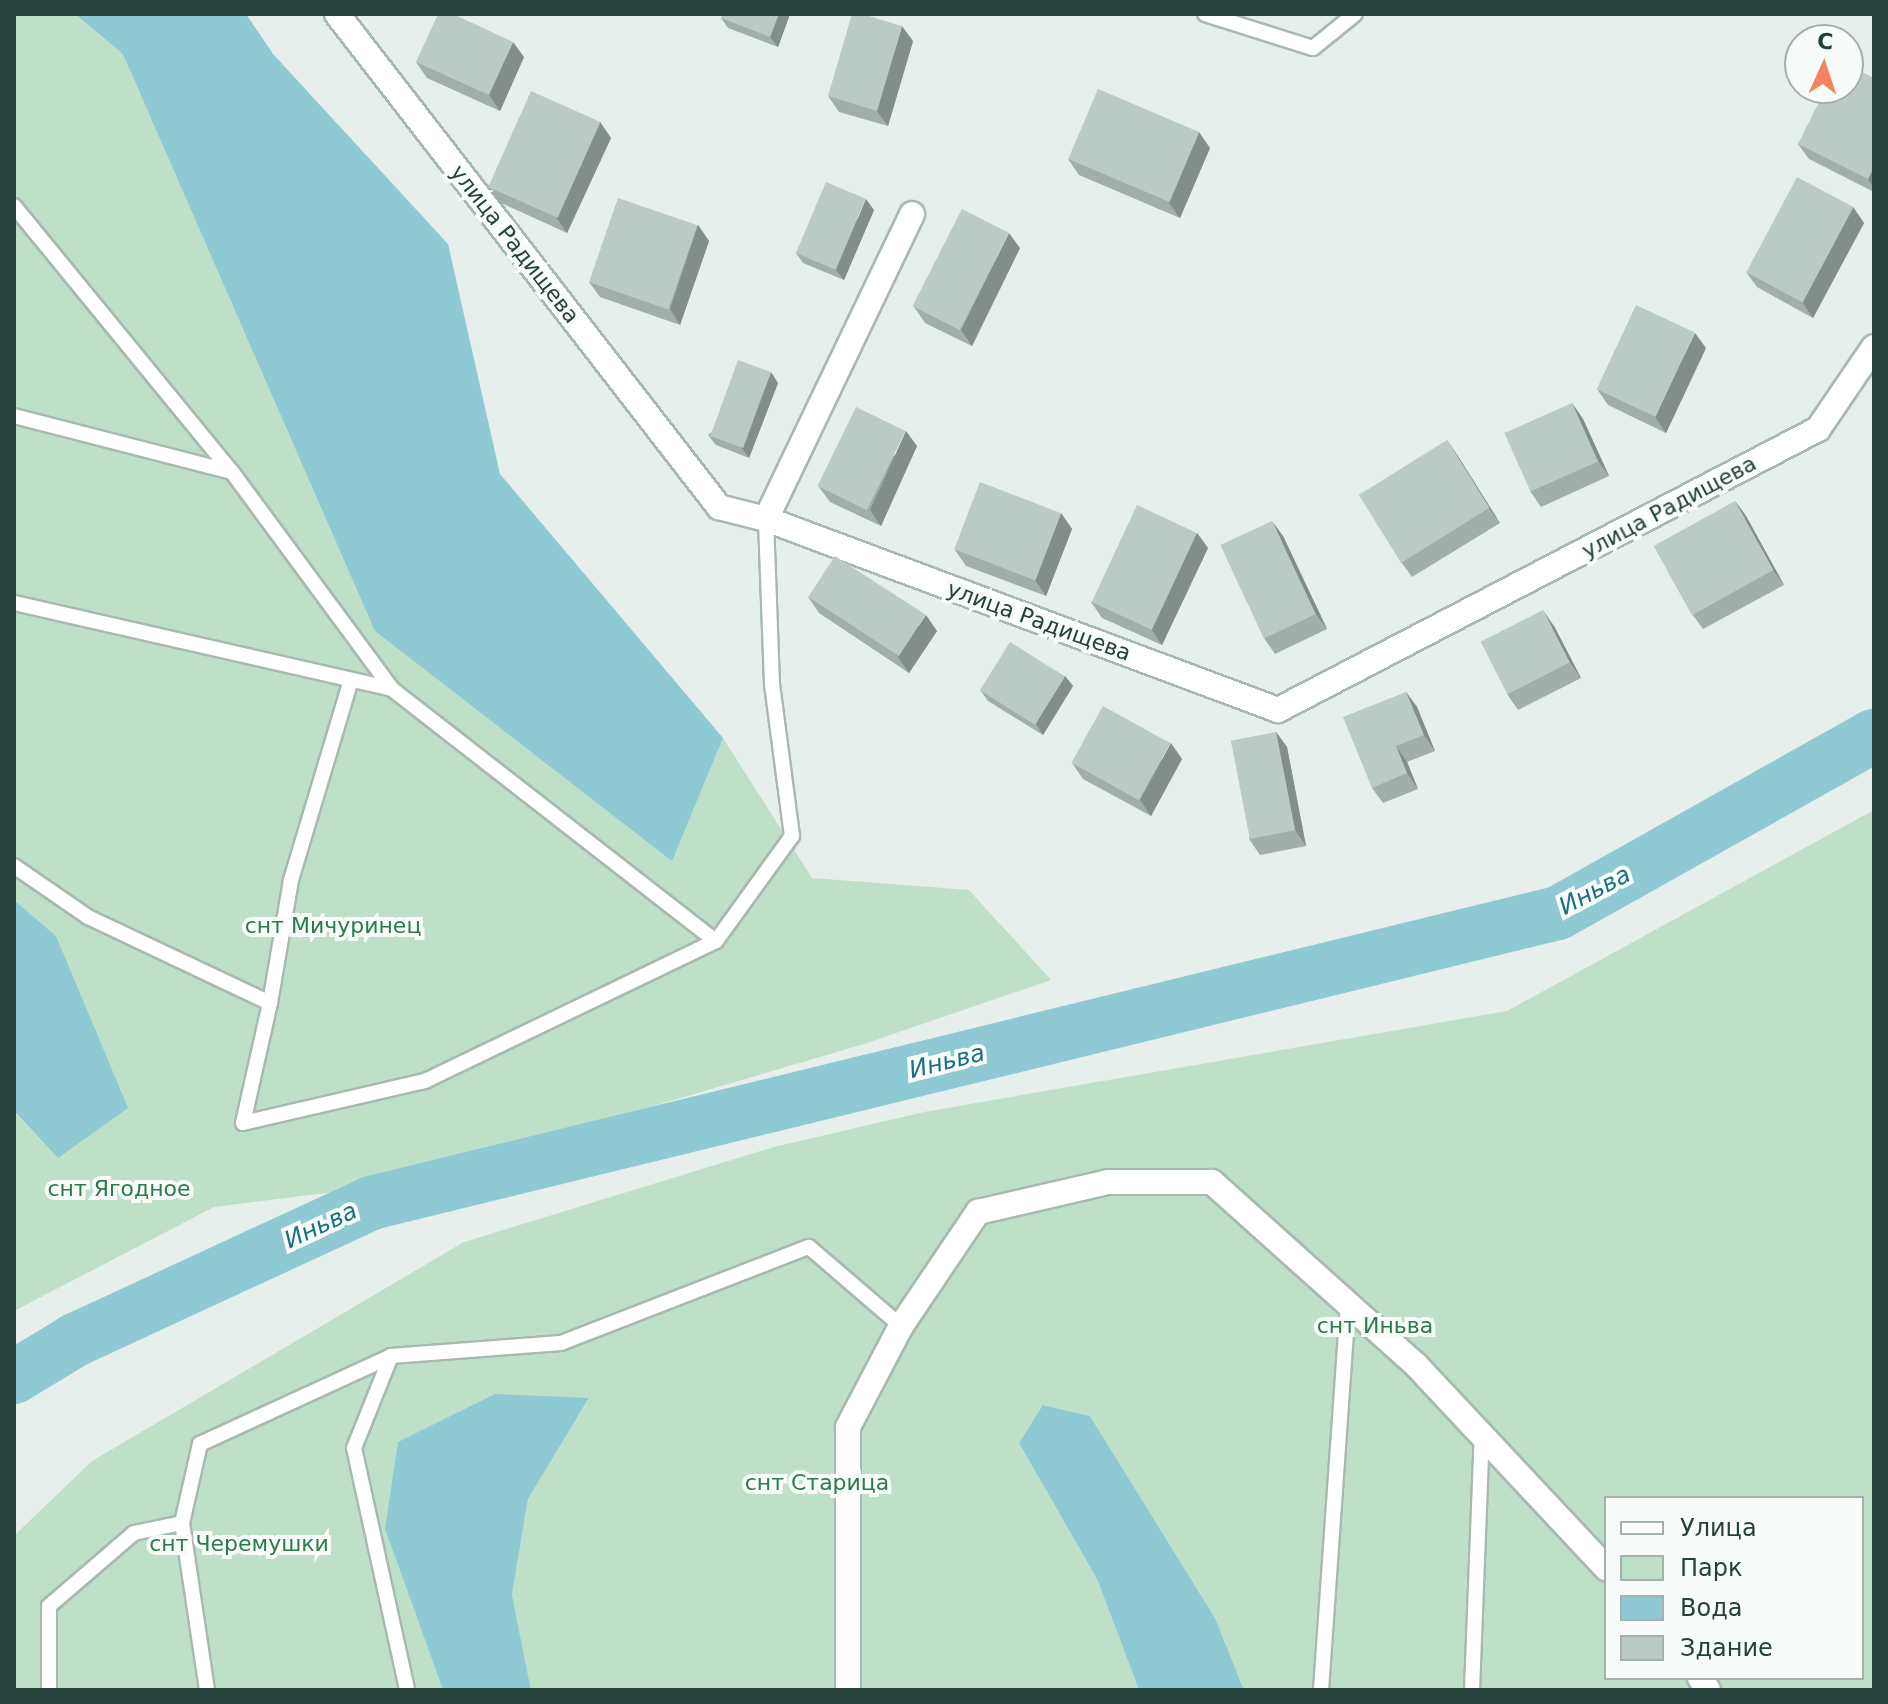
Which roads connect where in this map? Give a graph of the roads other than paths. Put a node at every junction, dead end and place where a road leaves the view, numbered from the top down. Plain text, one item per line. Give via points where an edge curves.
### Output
1 (337, 14) edge
2 (1205, 14) edge
3 (1355, 14) edge
4 (14, 206) edge
5 (912, 214) dead end
6 (1874, 347) edge
7 (14, 416) edge
8 (232, 472) junction
9 (766, 519) junction
10 (14, 603) edge
11 (351, 680) junction
12 (392, 689) junction
13 (14, 866) edge
14 (716, 941) junction
15 (270, 1003) junction
16 (1348, 1303) junction
17 (901, 1326) junction
18 (391, 1356) junction
19 (1482, 1435) junction
20 (182, 1523) junction
21 (1604, 1566) edge
22 (49, 1690) edge
23 (207, 1690) edge
24 (407, 1690) edge
25 (848, 1690) edge
26 (1321, 1690) edge
27 (1472, 1690) edge

1 - 9 street, улица Радищева via 719,507
2 - 3 lane via 1313,48
4 - 8 lane
5 - 9 street
6 - 9 street, улица Радищева via 1818,429 1278,710
7 - 8 lane
8 - 12 lane
9 - 14 lane via 772,684 792,836
10 - 11 lane
11 - 12 lane
11 - 15 lane via 291,880
12 - 14 lane
13 - 15 lane via 88,917
14 - 15 lane via 425,1081 243,1123
16 - 17 street via 1212,1182 1108,1182 978,1212
16 - 19 street
16 - 26 lane
17 - 18 lane via 809,1247 561,1343
17 - 25 street via 848,1427
18 - 20 lane via 200,1444
18 - 24 lane via 354,1448
19 - 21 street
19 - 27 lane
20 - 22 lane via 134,1533 49,1606
20 - 23 lane

